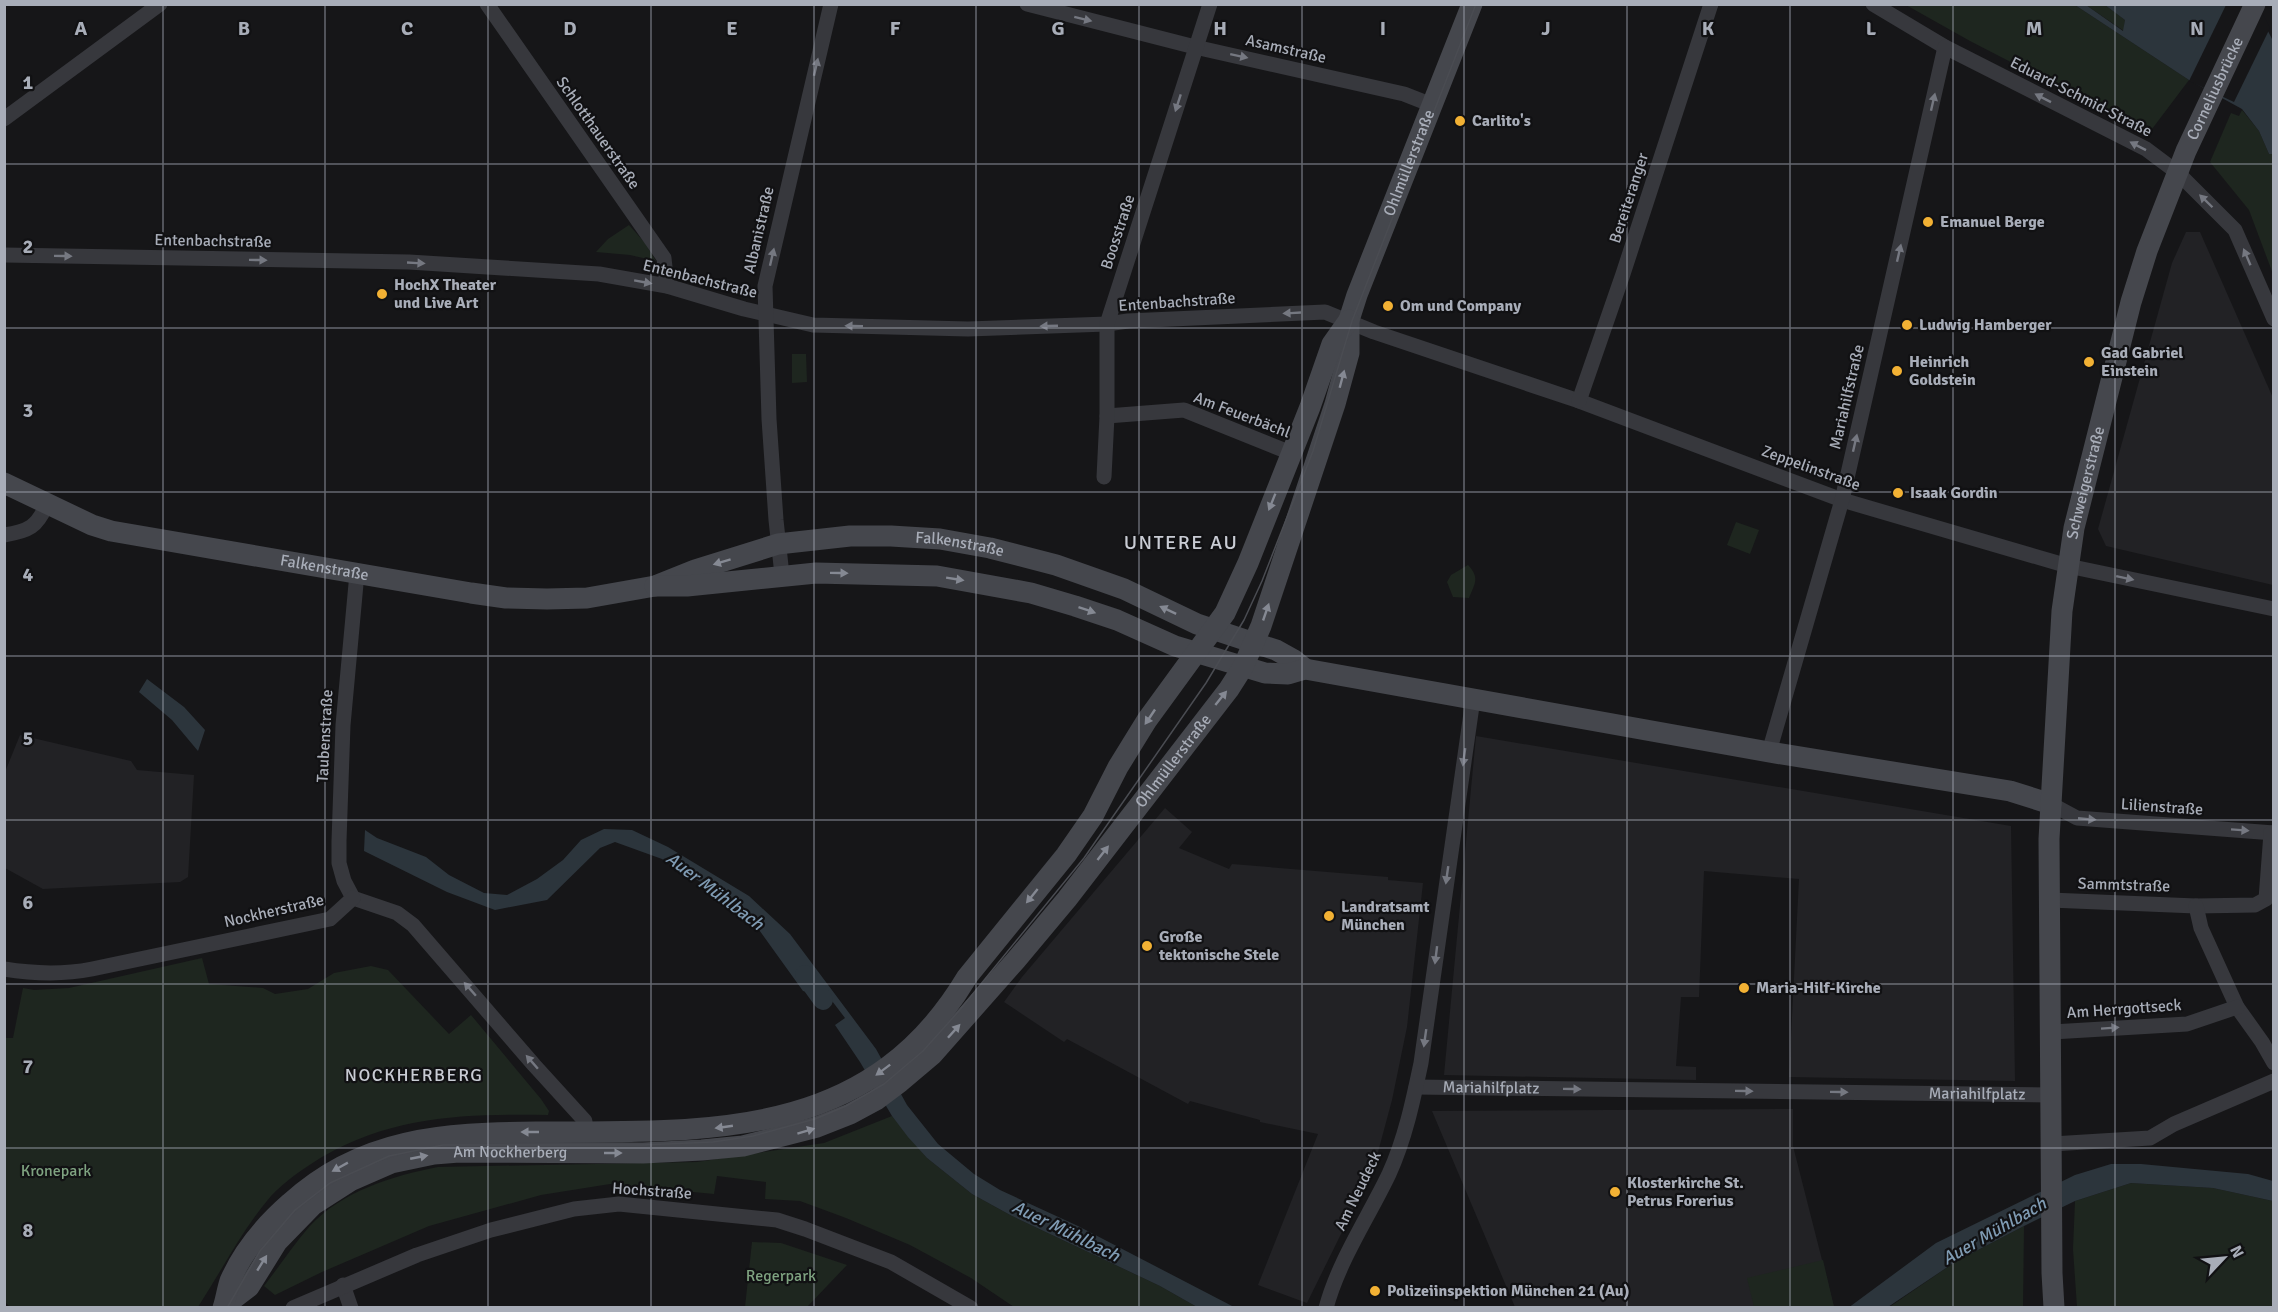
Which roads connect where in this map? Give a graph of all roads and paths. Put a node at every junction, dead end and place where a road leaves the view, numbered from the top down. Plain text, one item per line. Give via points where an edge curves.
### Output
1 (160, 4) edge
2 (487, 4) edge
3 (831, 4) edge
4 (1027, 4) edge
5 (1210, 4) edge
6 (1472, 4) edge
7 (1711, 4) edge
8 (1873, 4) edge
9 (2254, 4) edge
10 (1195, 47) junction
11 (1946, 47) junction
12 (1432, 105) junction
13 (4, 119) edge
14 (2178, 173) junction
15 (4, 255) edge
16 (667, 286) junction
17 (765, 315) junction
18 (2274, 319) edge
19 (1349, 320) junction
20 (1107, 324) junction
21 (1579, 401) junction
22 (1107, 416) junction
23 (1291, 453) junction
24 (1104, 477) dead end
25 (4, 483) edge
26 (1842, 500) junction
27 (47, 504) junction
28 (4, 535) edge
29 (778, 544) junction
30 (2068, 566) junction
31 (357, 573) junction
32 (782, 575) junction
33 (655, 586) junction
34 (2274, 609) edge
35 (1213, 630) junction
36 (1253, 644) junction
37 (1196, 652) junction
38 (1243, 667) junction
39 (1305, 669) junction
40 (1473, 699) junction
41 (1769, 752) junction
42 (2051, 804) junction
43 (2272, 833) edge
44 (353, 898) junction
45 (2050, 900) junction
46 (2196, 906) junction
47 (4, 969) edge
48 (2236, 1007) junction
49 (2052, 1032) junction
50 (2274, 1063) edge
51 (2274, 1081) edge
52 (1416, 1087) junction
53 (2052, 1095) junction
54 (822, 1103) joint
55 (850, 1114) joint
56 (585, 1132) junction
57 (2052, 1151) junction
58 (343, 1285) junction
59 (225, 1307) edge
60 (293, 1308) edge
61 (351, 1308) edge
62 (971, 1308) edge
63 (1326, 1308) edge
64 (2054, 1308) edge

1 - 13 street
2 - 16 street, Schlotthauerstraße via 664,258
17 -> 3 street, Albanistraße via 765,286
4 -> 10 street, Asamstraße
5 - 10 street, Boosstraße
6 - 12 street, Ohlmüllerstraße
7 - 21 street, Bereiteranger
8 - 11 street, Eduard-Schmid-Straße
9 - 14 street, Corneliusbrücke
10 -> 12 street, Asamstraße via 1404,94
10 -> 20 street, Boosstraße
14 -> 11 street, Eduard-Schmid-Straße via 2146,149
26 -> 11 street, Mariahilfstraße
12 - 19 street, Ohlmüllerstraße
18 -> 14 street, Eduard-Schmid-Straße via 2235,230
14 - 30 street, Schweigerstraße via 2131,302
15 -> 16 street, Entenbachstraße via 409,262 599,274
16 - 17 street, Entenbachstraße
20 -> 17 street, Entenbachstraße via 968,329 813,325
17 - 29 street, Albanistraße
19 -> 20 street, Entenbachstraße via 1325,312
19 - 21 street, Zeppelinstraße via 1374,332
19 - 23 street, Ohlmüllerstraße via 1332,344
36 -> 19 street, Ohlmüllerstraße via 1335,404 1348,353
20 - 22 street, Boosstraße
21 - 26 street, Zeppelinstraße
22 - 23 street, Am Feuerbächl via 1184,410
22 - 24 street, Boosstraße
23 -> 35 street, Ohlmüllerstraße via 1236,590
25 - 27 street, Falkenstraße
26 - 30 street, Zeppelinstraße
26 - 41 street, Mariahilfstraße
27 - 28 street via 34,526
27 - 31 street, Falkenstraße via 111,531
29 - 32 street, Albanistraße
29 -> 33 street, Falkenstraße
35 -> 29 street, Falkenstraße via 1124,589 1056,565 990,548 891,536
30 -> 34 street, Zeppelinstraße
30 - 42 street, Schweigerstraße
31 - 33 street, Falkenstraße via 506,598 587,598
31 - 44 street, Taubenstraße via 344,714 339,841 339,863
32 - 33 street, Falkenstraße
32 -> 37 street, Falkenstraße via 841,572 937,576 981,583 1075,606
35 - 36 street, Falkenstraße
35 - 37 street, Ohlmüllerstraße
36 - 38 street, Ohlmüllerstraße
36 - 39 street via 1276,650
37 - 38 street
37 -> 54 street, Ohlmüllerstraße via 1147,720 1093,816 1066,855 953,999 884,1070
38 - 39 street via 1288,674
55 -> 38 street, Ohlmüllerstraße via 889,1091 932,1055 1009,968 1067,899
39 - 40 street
40 - 41 street
40 -> 52 street
41 - 42 street via 2010,791
42 -> 43 street, Lilienstraße via 2077,818
42 - 45 street
43 - 46 street, Sammtstraße via 2266,899 2255,905
44 - 47 street, Nockherstraße via 330,919 103,967 67,974
56 -> 44 street via 585,1121 406,919
45 - 46 street, Sammtstraße
45 - 49 street
46 - 48 street via 2201,928
49 -> 48 street, Am Herrgottseck via 2187,1024
48 - 50 street
49 - 53 street
51 - 57 street via 2150,1138
52 -> 53 street, Mariahilfplatz
52 - 63 street, Am Neudeck via 1389,1172 1351,1246
53 - 57 street
54 -> 56 street, Am Nockherberg via 763,1121 712,1128
59 -> 55 street, Am Nockherberg via 249,1287 277,1242 313,1205 343,1185 391,1163 459,1152 714,1150 784,1137
56 -> 59 street, Am Nockherberg via 434,1136 386,1147 356,1159 314,1183 276,1216 237,1268 229,1283
57 - 64 street
58 - 60 street, Hochstraße
58 - 61 street
58 - 62 street, Hochstraße via 417,1255 522,1221 620,1204 777,1220 891,1262

